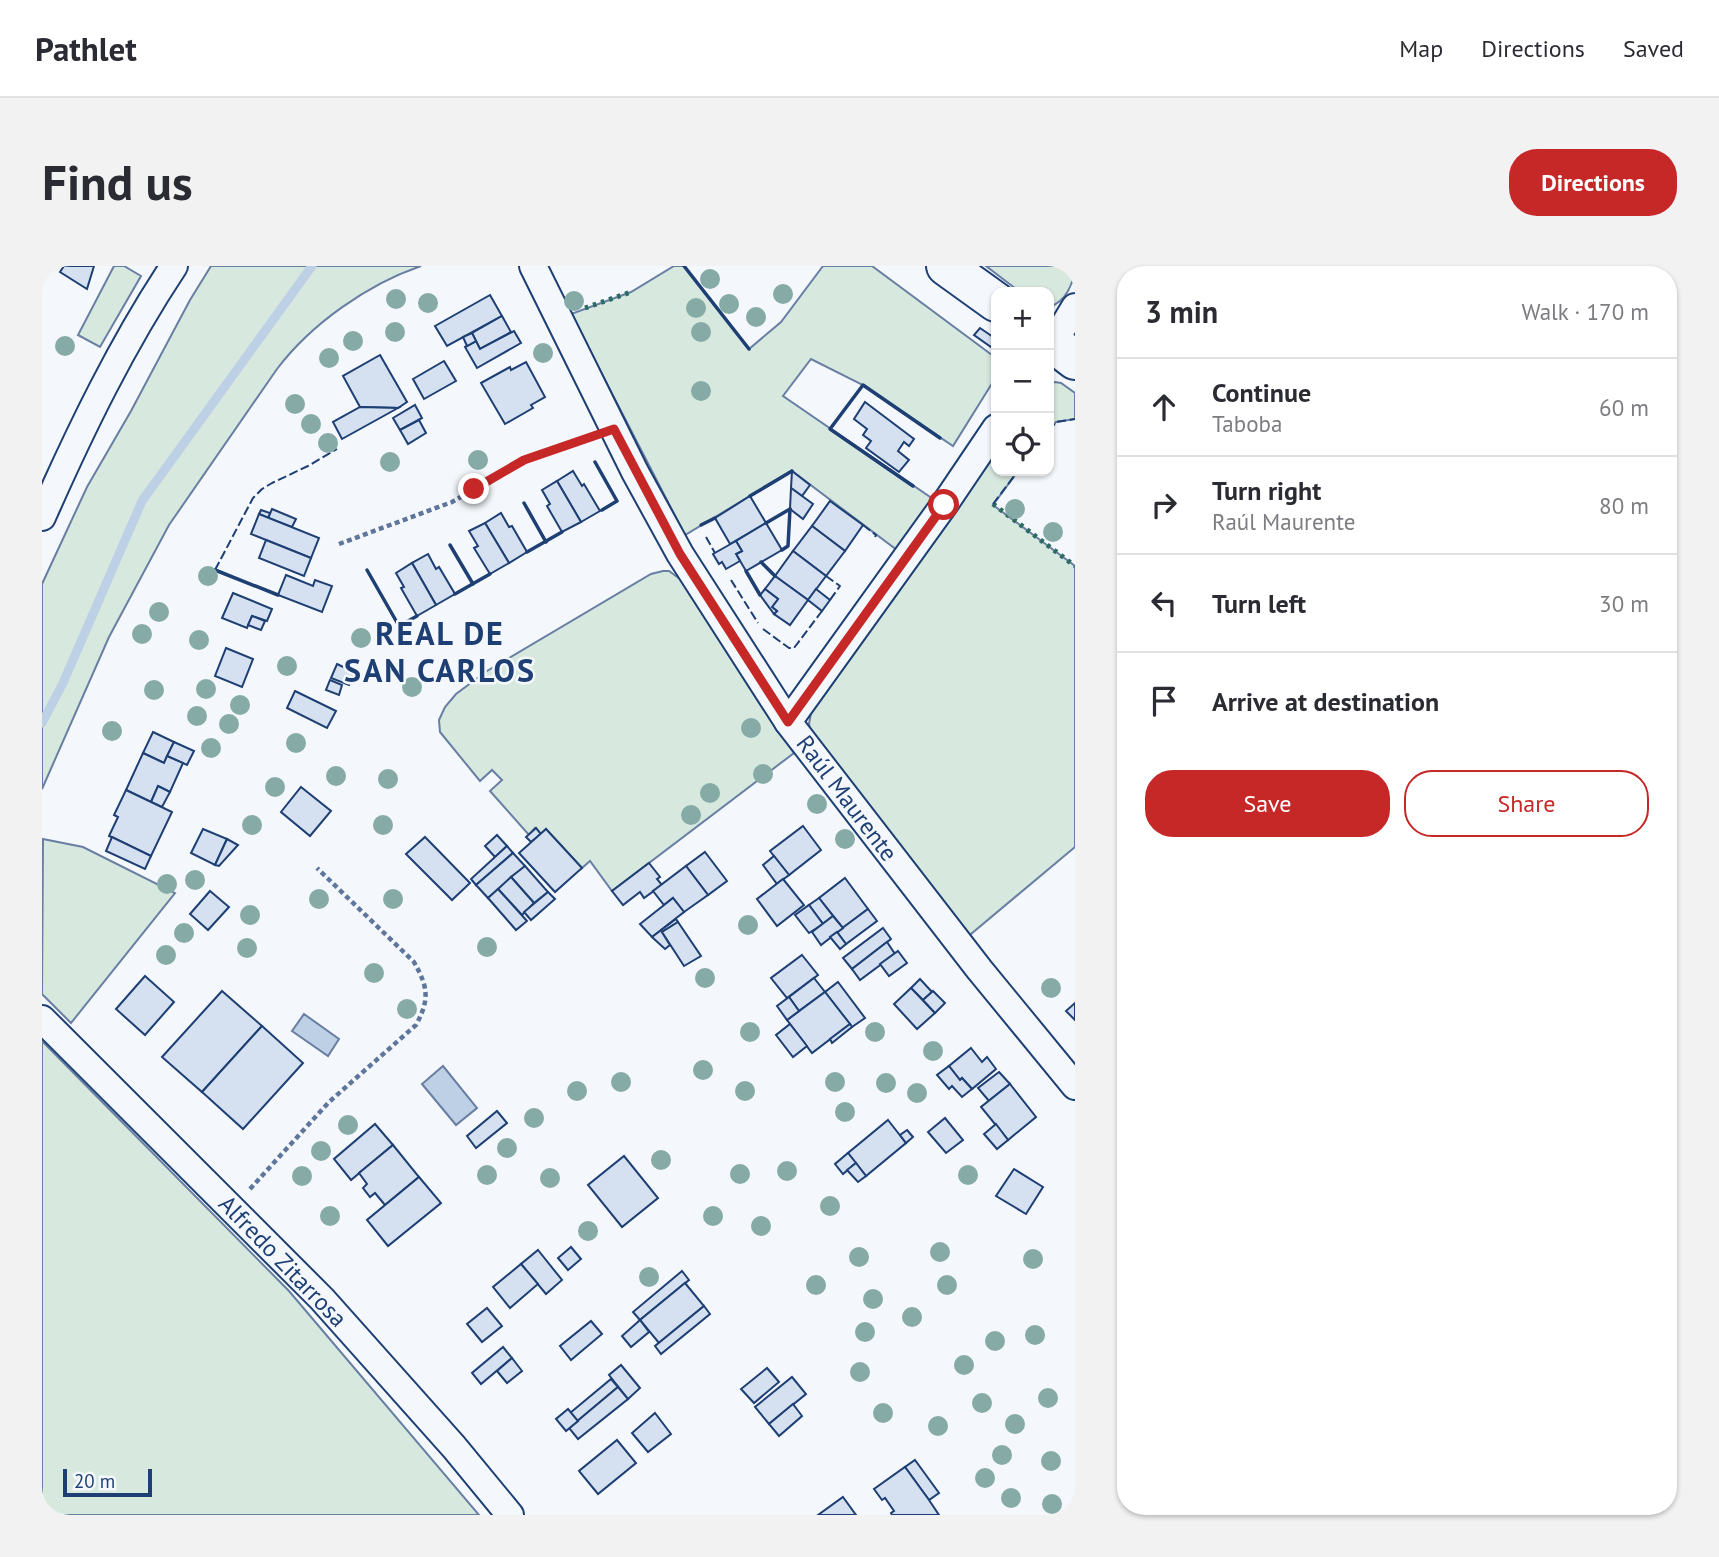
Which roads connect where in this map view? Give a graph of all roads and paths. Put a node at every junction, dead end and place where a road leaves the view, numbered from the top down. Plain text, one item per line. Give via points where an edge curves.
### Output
1 (174, 266) edge
2 (533, 266) edge
3 (946, 266) edge
4 (991, 298) edge
5 (1075, 307) edge
6 (1056, 348) edge
7 (614, 429) junction
8 (991, 435) edge
9 (42, 517) edge
10 (339, 544) dead end
11 (788, 722) junction
12 (317, 868) dead end
13 (42, 1019) edge
14 (1075, 1086) edge
15 (234, 1210) junction
16 (510, 1515) edge

1 - 9 street via 75,444
2 - 7 street, Raúl Maurente
3 - 4 street
5 - 6 street
7 - 10 path via 524,460 452,502
7 - 11 street, Raúl Maurente via 680,554
8 - 11 street
11 - 14 street, Raúl Maurente
12 - 15 path via 414,961 422,976 425,1008 402,1039 288,1144
13 - 15 street, Alfredo Zitarrosa
15 - 16 street, Alfredo Zitarrosa via 322,1299

